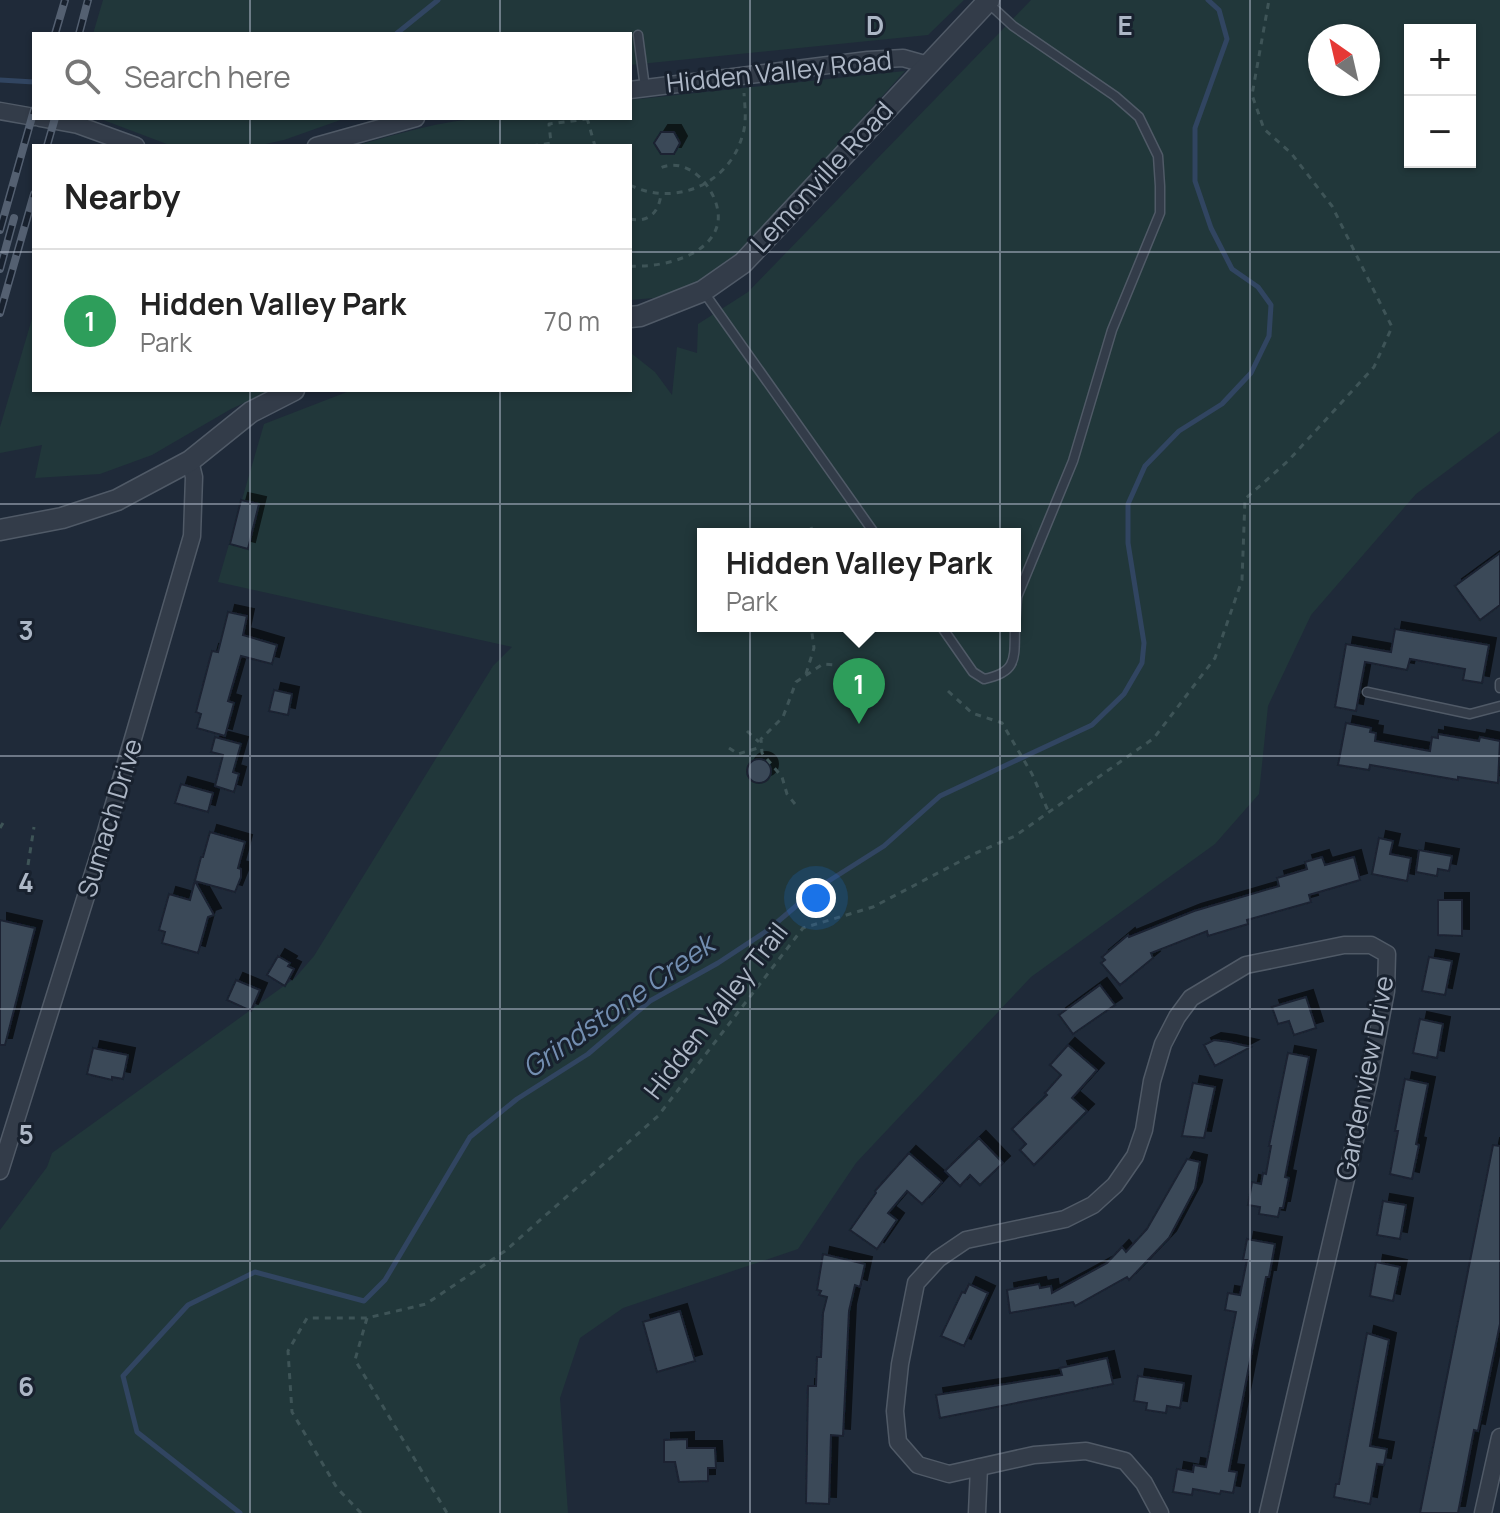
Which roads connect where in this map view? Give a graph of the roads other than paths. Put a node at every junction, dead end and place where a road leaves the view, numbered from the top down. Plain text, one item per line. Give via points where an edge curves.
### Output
1 (988, 1) edge
2 (638, 35) dead end
3 (928, 65) junction
4 (638, 89) edge
5 (0, 111) edge
6 (32, 117) edge
7 (49, 120) edge
8 (409, 120) edge
9 (130, 144) edge
10 (323, 144) edge
11 (703, 291) junction
12 (632, 316) edge
13 (290, 392) edge
14 (190, 461) junction
15 (871, 528) edge
16 (0, 530) edge
17 (1021, 587) edge
18 (945, 632) edge
19 (1015, 632) edge
20 (1367, 692) dead end
21 (1500, 706) edge
22 (0, 1171) edge
23 (1500, 1437) edge
24 (979, 1467) junction
25 (977, 1513) edge
26 (1160, 1513) edge
27 (1268, 1513) edge
28 (1483, 1513) edge

1 - 3 street, Lemonville Road
1 - 17 lane via 1013,26 1139,117 1158,156 1160,186 1160,213 1112,330 1073,461
2 - 4 lane
3 - 4 street, Hidden Valley Road via 903,58 873,59
3 - 11 street, Lemonville Road via 743,263
5 - 6 street
7 - 9 street
8 - 10 street
11 - 12 street, Lemonville Road
11 - 15 lane
13 - 14 street via 251,412
14 - 16 street via 117,500
14 - 22 street, Sumach Drive via 192,536
18 - 19 lane via 973,672 984,679 1011,668
20 - 21 lane via 1470,714
23 - 28 street
24 - 25 street
24 - 26 street, Gardenview Drive via 1086,1451 1125,1461
24 - 27 street, Gardenview Drive via 949,1474 918,1465 898,1442 900,1364 916,1283 966,1240 1065,1219 1093,1205 1115,1185 1135,1156 1144,1130 1163,1044 1191,998 1246,965 1344,945 1371,945 1387,954 1386,991

